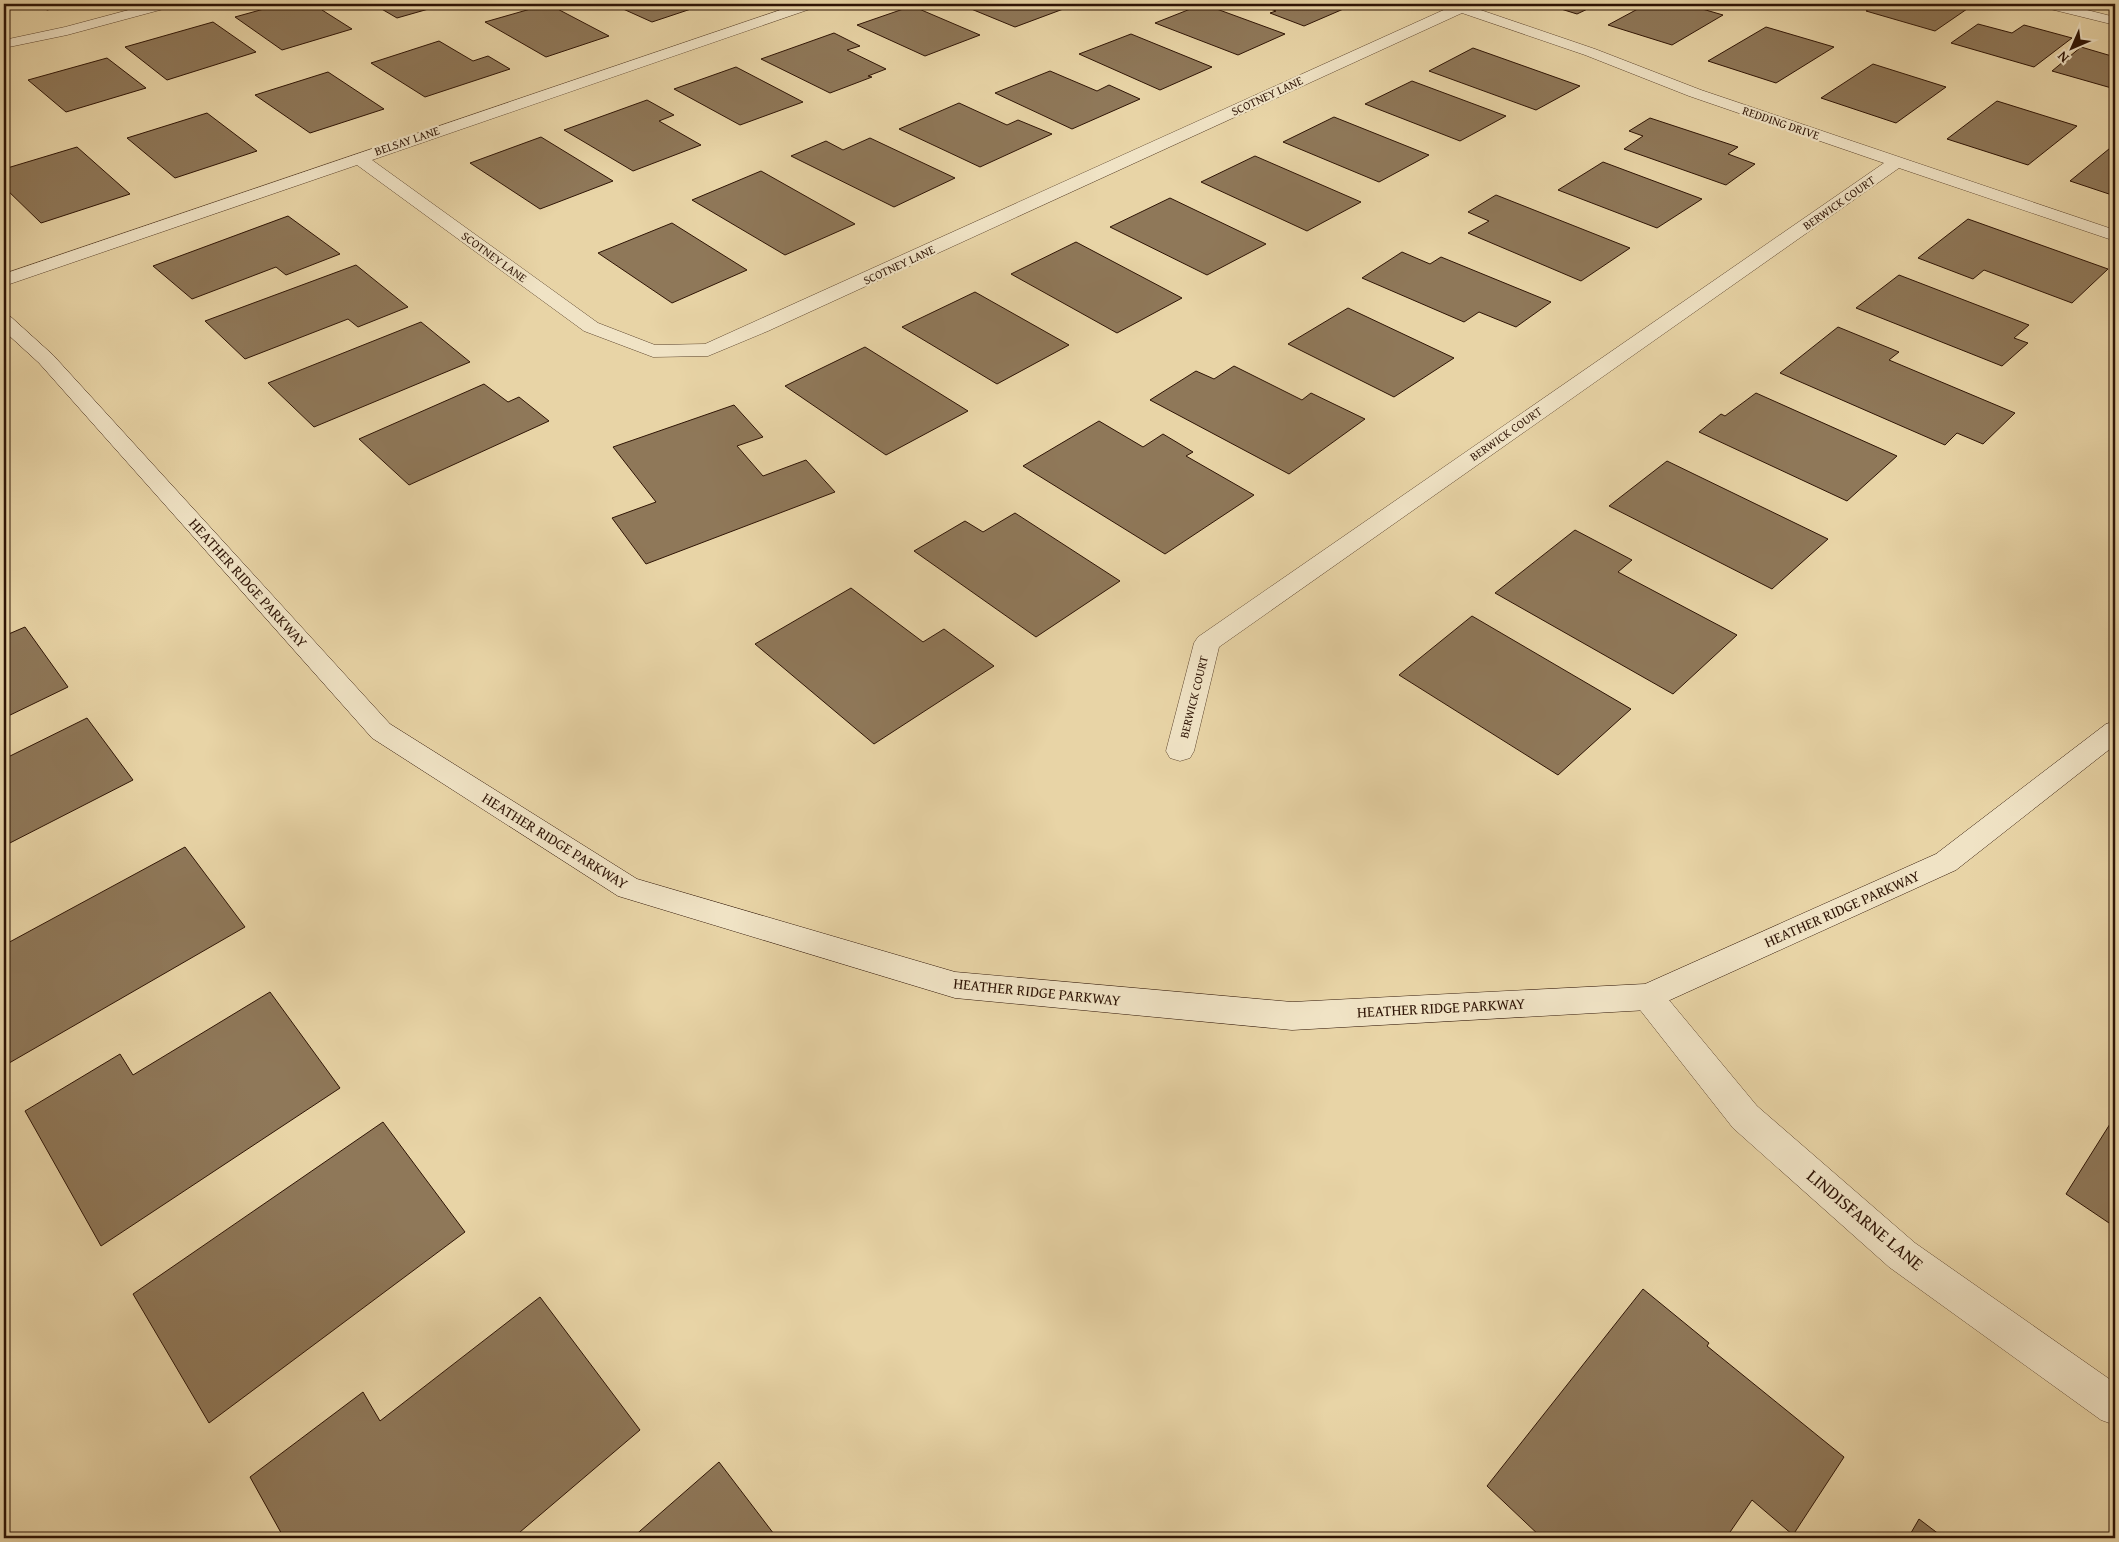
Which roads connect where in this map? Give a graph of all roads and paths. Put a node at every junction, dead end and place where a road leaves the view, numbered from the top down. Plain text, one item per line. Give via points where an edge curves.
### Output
1 (166, 4) edge
2 (811, 4) edge
3 (2047, 4) edge
4 (1456, 6) edge
5 (2115, 21) edge
6 (4, 44) edge
7 (358, 158) junction
8 (1897, 162) junction
9 (2115, 236) edge
10 (4, 280) edge
11 (4, 322) edge
12 (2115, 731) edge
13 (1180, 751) dead end
14 (1648, 997) junction
15 (2115, 1406) edge

1 - 6 street
2 - 7 street, BELSAY LANE
3 - 5 street
4 - 7 street, SCOTNEY LANE via 708,350 653,351 591,327
4 - 8 street, REDDING DRIVE
7 - 10 street, BELSAY LANE
8 - 9 street, REDDING DRIVE
8 - 13 street, BERWICK COURT via 1207,643
11 - 14 street, HEATHER RIDGE PARKWAY via 46,359 381,731 628,888 955,985 1292,1016
12 - 14 street, HEATHER RIDGE PARKWAY via 1946,862
14 - 15 street, LINDISFARNE LANE via 1745,1117 1902,1255

